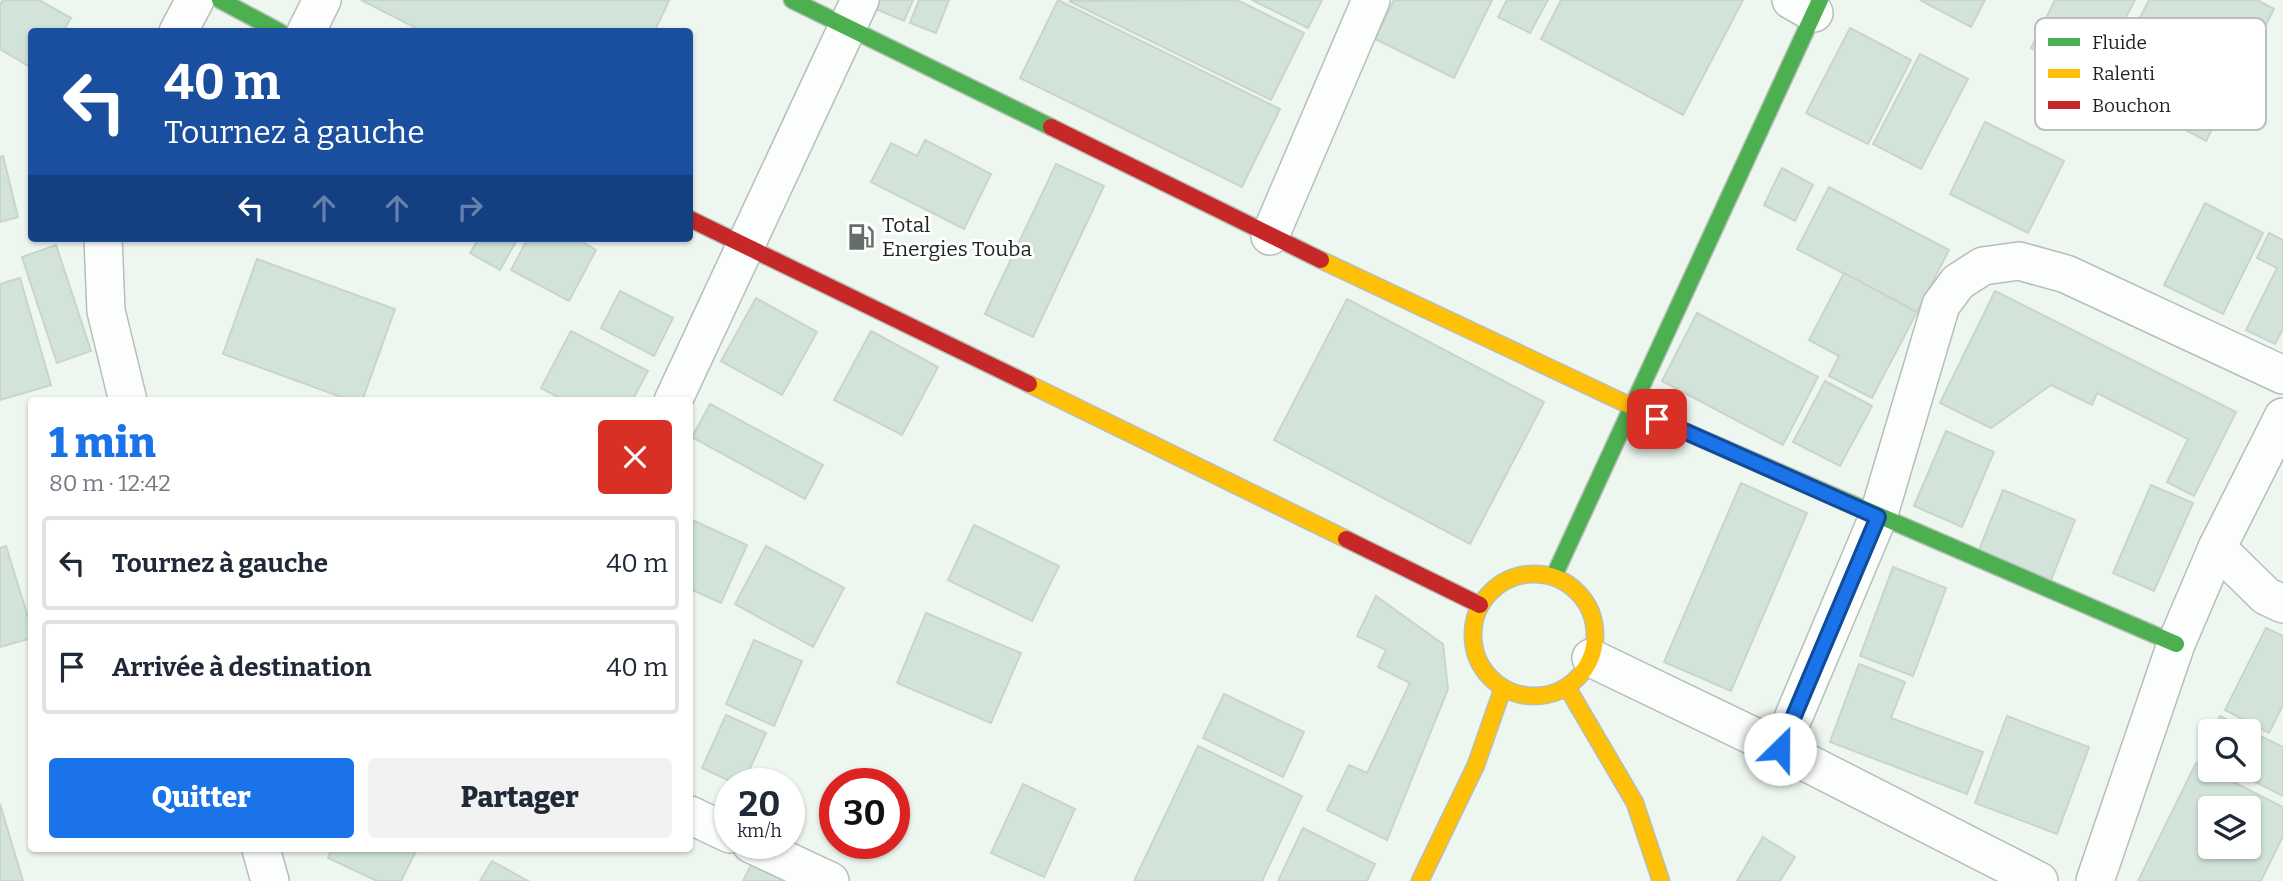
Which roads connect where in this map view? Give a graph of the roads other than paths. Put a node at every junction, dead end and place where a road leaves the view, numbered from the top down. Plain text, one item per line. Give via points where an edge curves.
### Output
1 (195, 0) edge
2 (220, 0) edge
3 (322, 0) edge
4 (792, 0) edge
5 (1371, 0) edge
6 (1808, 4) edge
7 (854, 14) edge
8 (180, 28) edge
9 (273, 28) edge
10 (308, 28) edge
11 (693, 220) edge
12 (1270, 236) junction
13 (103, 242) edge
14 (746, 245) junction
15 (2283, 375) edge
16 (127, 397) edge
17 (675, 397) edge
18 (1633, 408) junction
19 (2283, 417) edge
20 (1878, 517) junction
21 (2217, 548) junction
22 (1554, 576) junction
23 (2283, 604) edge
24 (1480, 606) junction
25 (2176, 644) junction
26 (1591, 658) junction
27 (1567, 687) junction
28 (1503, 688) junction
29 (1780, 749) junction
30 (693, 816) edge
31 (714, 826) edge
32 (262, 852) edge
33 (783, 859) edge
34 (270, 881) edge
35 (830, 881) edge
36 (1420, 881) edge
37 (1661, 881) edge
38 (2039, 881) edge
39 (2095, 881) edge

1 - 8 street
2 - 9 street
3 - 10 street
4 - 7 street
5 - 12 street
6 - 18 street
7 - 12 street
7 - 14 street
11 - 14 street
12 - 18 street
13 - 16 street via 106,311
14 - 17 street
14 - 24 street
15 - 20 street via 2066,274 2019,261 1983,266 1958,282 1941,305
18 - 20 street
18 - 22 street
19 - 21 street
20 - 25 street
20 - 29 street
21 - 23 street via 2266,596
21 - 25 street
22 - 24 street via 1532,573 1512,578 1494,589
22 - 26 street via 1575,589 1590,610 1595,634
24 - 28 street via 1474,628 1476,651 1486,672
25 - 39 street
26 - 27 street
26 - 29 street
27 - 28 street via 1546,695 1524,696
27 - 37 street via 1635,803
28 - 36 street via 1476,765
29 - 38 street
30 - 31 street
32 - 34 street
33 - 35 street

